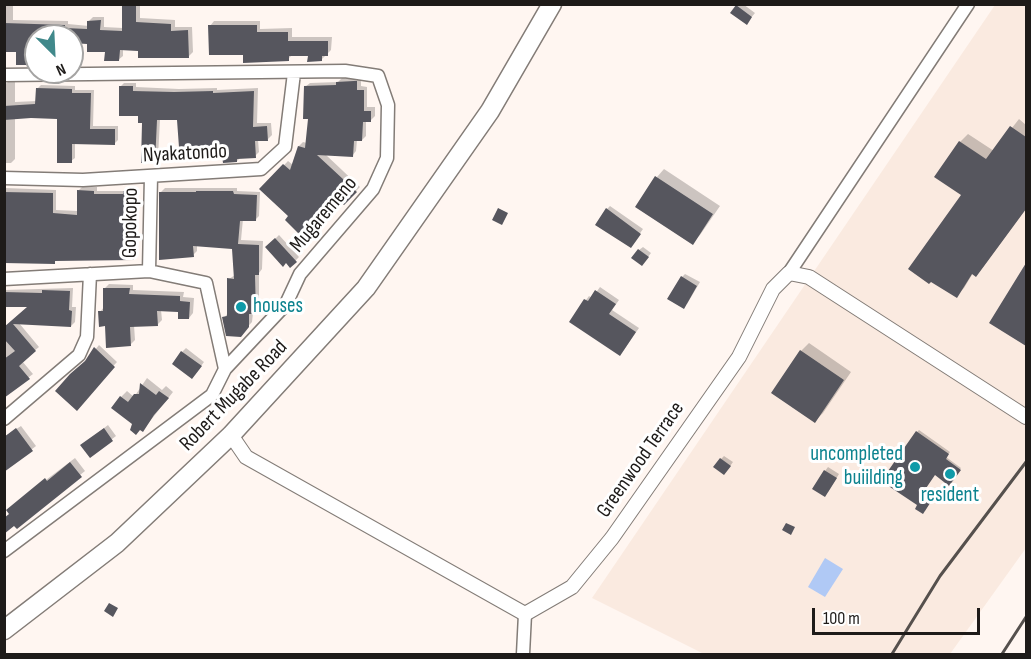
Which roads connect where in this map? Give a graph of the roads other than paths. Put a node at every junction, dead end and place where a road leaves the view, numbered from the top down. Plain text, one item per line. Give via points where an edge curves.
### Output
1 (552, 4) edge
2 (968, 4) edge
3 (294, 73) junction
4 (4, 75) edge
5 (151, 176) junction
6 (4, 178) edge
7 (150, 271) junction
8 (789, 273) junction
9 (90, 274) junction
10 (4, 279) edge
11 (225, 369) junction
12 (1026, 417) edge
13 (4, 420) edge
14 (231, 435) junction
15 (4, 551) edge
16 (525, 614) junction
17 (4, 630) edge
18 (523, 654) edge

1 - 14 main road, Robert Mugabe Road via 490,111 366,288
2 - 8 street, Greenwood Terrace
3 - 4 street, Mugaremeno
3 - 5 street, Nyakatondo via 285,147 261,169
3 - 11 street, Mugaremeno via 345,71 378,75 388,105 387,158 373,189 300,274 286,304
5 - 6 street, Nyakatondo via 83,180
5 - 7 street, Gopokopo
7 - 9 street
7 - 11 street via 206,283
8 - 12 street via 809,277
8 - 16 street, Greenwood Terrace via 773,289 739,357 612,538 572,588
9 - 10 street
9 - 13 street via 87,337 79,355
11 - 15 street, Mugaremeno via 212,395
14 - 16 street via 246,457
14 - 17 main road, Robert Mugabe Road via 117,543
16 - 18 street

